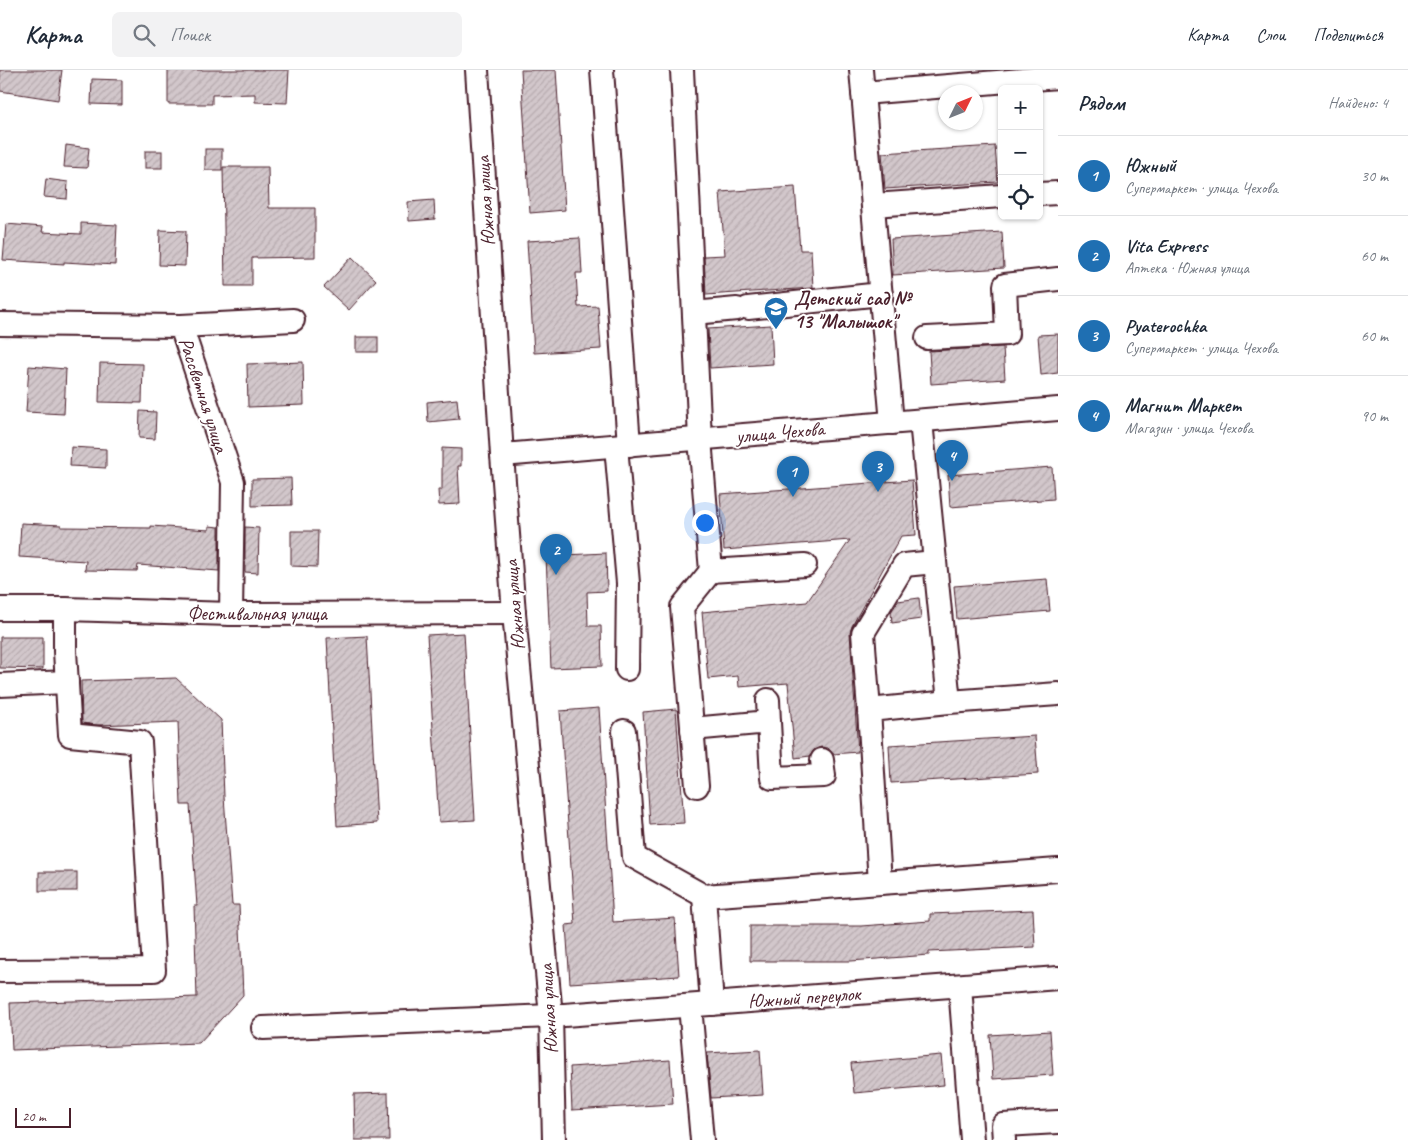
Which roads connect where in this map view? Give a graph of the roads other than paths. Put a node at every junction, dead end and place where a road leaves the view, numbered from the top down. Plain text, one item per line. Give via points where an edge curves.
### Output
1 (477, 70) edge
2 (602, 70) edge
3 (682, 70) edge
4 (861, 70) edge
5 (1058, 77) edge
6 (863, 93) junction
7 (1058, 193) edge
8 (1043, 194) edge
9 (998, 196) edge
10 (873, 204) junction
11 (1058, 279) edge
12 (880, 294) junction
13 (694, 313) junction
14 (292, 320) dead end
15 (0, 324) edge
16 (181, 326) junction
17 (926, 338) dead end
18 (1058, 410) edge
19 (921, 421) junction
20 (892, 423) junction
21 (700, 439) junction
22 (623, 445) junction
23 (502, 455) junction
24 (935, 562) junction
25 (805, 564) dead end
26 (710, 571) junction
27 (0, 609) edge
28 (65, 609) junction
29 (514, 613) junction
30 (230, 614) junction
31 (627, 669) dead end
32 (67, 682) junction
33 (0, 685) edge
34 (1058, 694) edge
35 (768, 700) dead end
36 (949, 702) junction
37 (869, 710) junction
38 (768, 722) junction
39 (692, 729) junction
40 (624, 731) dead end
41 (822, 760) dead end
42 (697, 786) dead end
43 (1058, 870) edge
44 (880, 883) junction
45 (704, 896) junction
46 (0, 971) edge
47 (1058, 978) edge
48 (960, 986) junction
49 (701, 1005) junction
50 (551, 1016) junction
51 (263, 1028) dead end
52 (1058, 1122) edge
53 (554, 1140) edge
54 (702, 1140) edge
55 (972, 1140) edge
56 (1004, 1140) edge

1 - 23 street, Южная улица
2 - 22 street
3 - 13 street
4 - 6 street
5 - 6 street
6 - 10 street
7 - 8 street
9 - 10 street
10 - 12 street
11 - 17 street via 1005,285 1007,334
12 - 13 street
12 - 20 street
13 - 21 street
14 - 16 street
15 - 16 street, Рассветная улица
16 - 30 street, Рассветная улица via 233,482
18 - 19 street, улица Чехова
19 - 20 street, улица Чехова
19 - 24 street
20 - 21 street, улица Чехова
21 - 22 street, улица Чехова
21 - 26 street
22 - 23 street, улица Чехова
22 - 31 street via 628,582
23 - 29 street, Южная улица
24 - 36 street
24 - 37 street via 904,565 863,633
25 - 26 street
26 - 39 street via 682,607
27 - 28 street, Фестивальная улица
28 - 30 street, Фестивальная улица
28 - 32 street
29 - 30 street, Фестивальная улица
29 - 50 street, Южная улица
32 - 33 street
32 - 46 street via 70,735 140,742 154,970
34 - 36 street
35 - 38 street
36 - 37 street
37 - 44 street
38 - 39 street
38 - 41 street via 772,778 824,776
39 - 42 street
40 - 45 street via 634,857
43 - 44 street
44 - 45 street
45 - 49 street
47 - 48 street, Южный переулок
48 - 49 street, Южный переулок
48 - 55 street
49 - 50 street, Южный переулок
49 - 54 street
50 - 51 street, Южный переулок
50 - 53 street, Южная улица
52 - 56 street via 1003,1125

